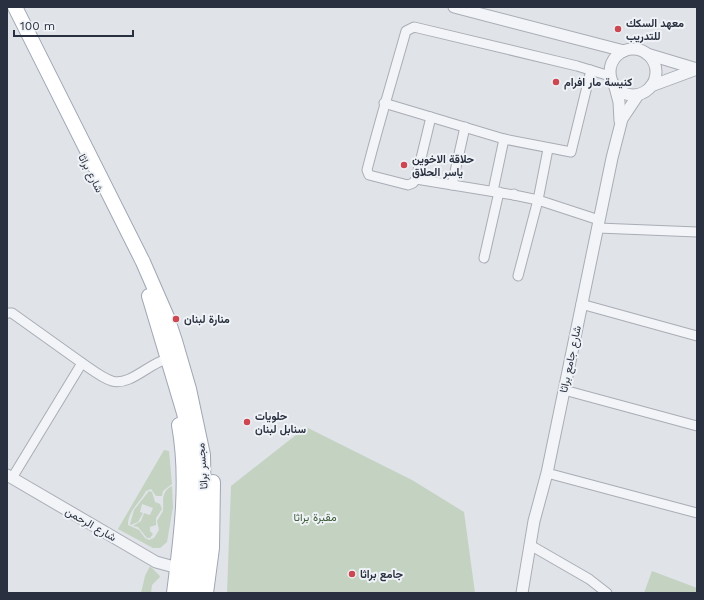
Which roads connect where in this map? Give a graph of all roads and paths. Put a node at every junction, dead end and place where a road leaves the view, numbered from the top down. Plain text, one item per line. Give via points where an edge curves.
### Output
1 (7, 7) edge
2 (15, 7) edge
3 (454, 7) edge
4 (624, 51) junction
5 (647, 54) junction
6 (697, 69) edge
7 (591, 70) junction
8 (610, 76) junction
9 (651, 86) junction
10 (616, 87) junction
11 (638, 95) junction
12 (384, 103) junction
13 (431, 117) junction
14 (619, 125) junction
15 (465, 127) junction
16 (504, 139) junction
17 (548, 149) junction
18 (416, 179) junction
19 (452, 185) junction
20 (496, 192) junction
21 (538, 200) junction
22 (599, 224) junction
23 (697, 232) edge
24 (484, 258) dead end
25 (518, 276) dead end
26 (581, 304) junction
27 (7, 313) edge
28 (162, 319) junction
29 (697, 336) edge
30 (170, 343) joint
31 (164, 360) junction
32 (82, 363) junction
33 (564, 390) junction
34 (697, 426) edge
35 (198, 455) junction
36 (547, 473) junction
37 (10, 477) edge
38 (697, 513) edge
39 (530, 545) junction
40 (209, 576) junction
41 (177, 585) edge
42 (196, 593) edge
43 (202, 593) edge
44 (206, 593) edge
45 (214, 593) edge
46 (522, 593) edge
47 (607, 593) edge

1 - 28 main road, شارع براثا via 131,252
2 - 28 main road, شارع براثا via 136,249
3 - 4 street
4 - 5 street via 636,50
4 - 8 street via 613,61
5 - 6 street
5 - 9 street via 654,62 656,72
6 - 9 street
7 - 8 street
7 - 12 street via 414,27 406,31
7 - 17 street via 571,152
8 - 10 street
9 - 11 street
10 - 11 street via 626,94
10 - 14 street, شارع جامع براثا
11 - 14 street, شارع جامع براثا
12 - 13 street
12 - 18 street via 367,173 408,185
13 - 15 street
13 - 18 street
14 - 22 street, شارع جامع براثا
15 - 16 street
15 - 19 street
16 - 17 street
16 - 20 street
17 - 21 street
18 - 19 street
19 - 20 street
20 - 21 street
20 - 24 street
21 - 22 street
21 - 25 street
22 - 23 street
22 - 26 street, شارع جامع براثا
26 - 29 street
26 - 33 street, شارع جامع براثا
27 - 32 street via 12,313
28 - 30 main road, شارع براثا
28 - 31 main road
28 - 40 main road via 186,356 201,403 210,445 214,508
30 - 35 main road, مجسر براثا via 184,413
31 - 32 street via 153,363 129,379 119,382
31 - 41 main road via 182,455 182,520
32 - 37 street
33 - 34 street
33 - 36 street, شارع جامع براثا
35 - 41 main road, مجسر براثا via 190,554
35 - 42 main road, مجسر براثا via 204,519
36 - 38 street
36 - 39 street, شارع جامع براثا
37 - 41 street, شارع الرحمن via 156,562
39 - 46 street, شارع جامع براثا
39 - 47 street via 589,579
40 - 43 main road
40 - 44 main road
40 - 45 main road

